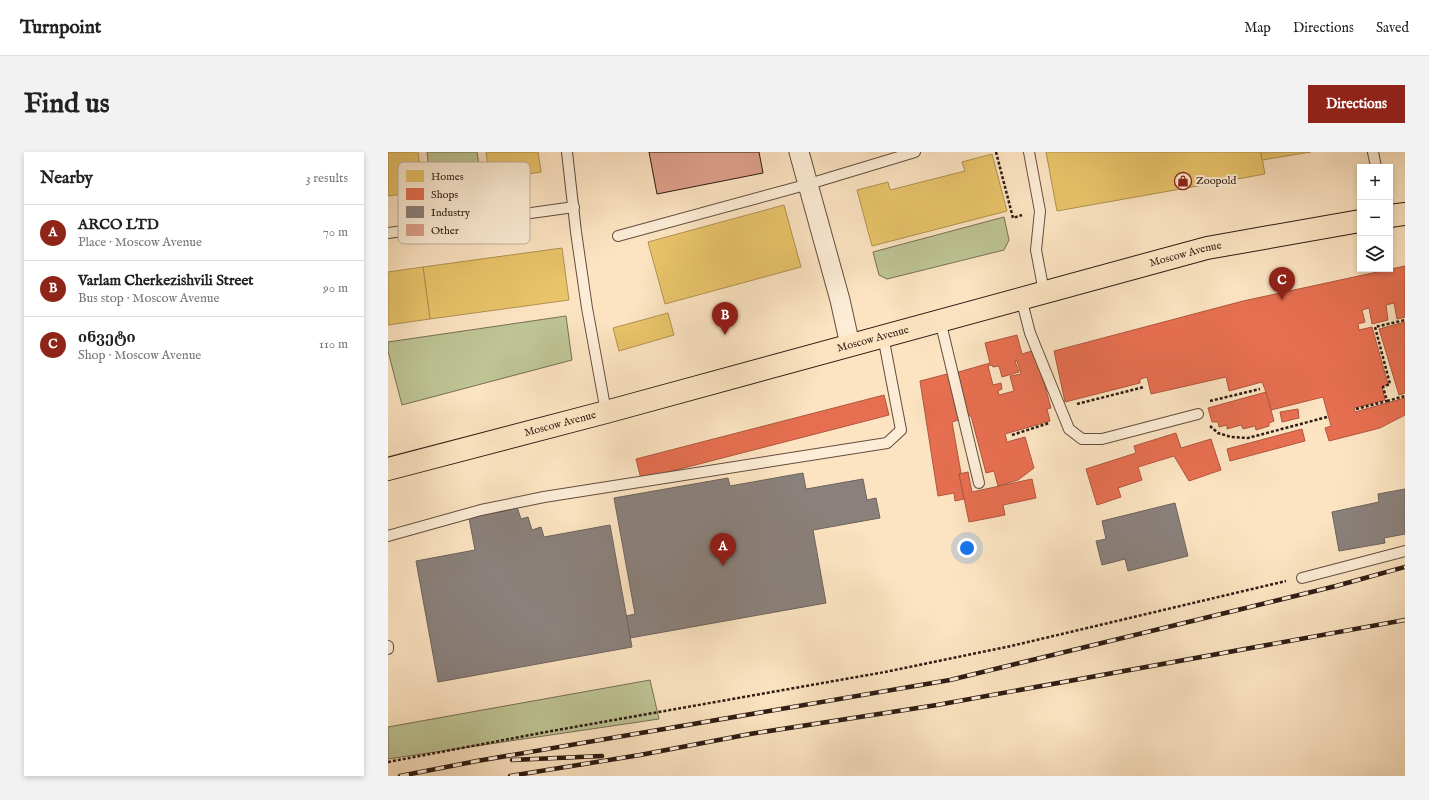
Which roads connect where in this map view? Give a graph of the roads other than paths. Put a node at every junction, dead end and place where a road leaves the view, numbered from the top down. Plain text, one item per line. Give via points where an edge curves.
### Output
1 (567, 152) edge
2 (799, 152) edge
3 (915, 152) edge
4 (1029, 152) edge
5 (1373, 152) edge
6 (1375, 164) edge
7 (809, 184) junction
8 (574, 207) junction
9 (530, 213) edge
10 (1405, 214) edge
11 (1393, 216) edge
12 (1357, 222) edge
13 (398, 232) edge
14 (388, 233) edge
15 (618, 236) dead end
16 (1044, 292) junction
17 (1021, 298) junction
18 (940, 320) junction
19 (883, 336) junction
20 (850, 345) junction
21 (606, 412) junction
22 (1198, 414) road end
23 (388, 469) edge
24 (979, 483) dead end
25 (388, 536) edge
26 (1405, 551) edge
27 (1302, 578) road end

1 - 8 lane
2 - 7 street
3 - 7 lane
4 - 16 lane via 1040,211 1036,250
5 - 6 lane
7 - 15 lane
7 - 20 street
8 - 9 lane
8 - 21 lane via 587,308
10 - 11 main road
12 - 16 main road, Moscow Avenue via 1207,248
13 - 14 lane
16 - 17 main road, Moscow Avenue
17 - 18 main road, Moscow Avenue
17 - 22 lane via 1030,333 1069,429 1082,439 1102,439
18 - 19 main road, Moscow Avenue
18 - 24 lane
19 - 20 main road, Moscow Avenue
19 - 25 lane via 901,430 887,443 544,497 481,510
20 - 21 main road, Moscow Avenue
21 - 23 main road, Moscow Avenue
26 - 27 lane

